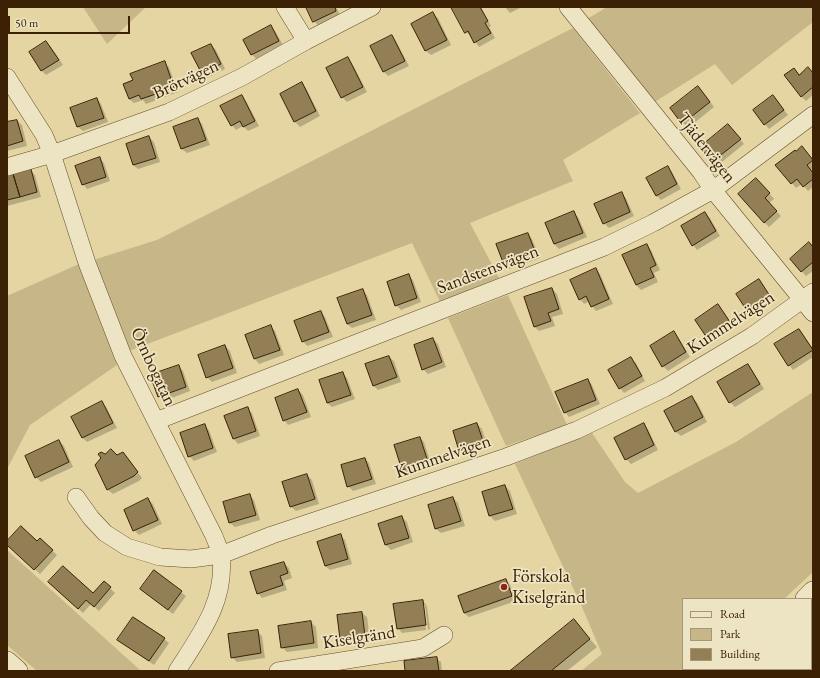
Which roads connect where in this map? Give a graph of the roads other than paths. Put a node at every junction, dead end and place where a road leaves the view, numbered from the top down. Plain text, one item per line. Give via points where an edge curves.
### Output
1 (286, 7) edge
2 (372, 7) edge
3 (568, 7) edge
4 (306, 41) junction
5 (7, 77) edge
6 (813, 115) edge
7 (52, 154) junction
8 (7, 167) edge
9 (713, 190) junction
10 (810, 302) edge
11 (156, 421) junction
12 (76, 497) dead end
13 (221, 555) junction
14 (444, 635) dead end
15 (7, 662) edge
16 (17, 671) edge
17 (176, 671) edge
18 (278, 671) edge

1 - 4 street
2 - 4 street, Brötvägen
3 - 9 street, Tjädervägen
4 - 7 street, Brötvägen via 242,77 169,112
5 - 7 street, Örnbogatan via 44,135
6 - 9 street, Sandstensvägen
7 - 8 street, Brötvägen
7 - 11 street, Örnbogatan via 87,263 120,348
9 - 10 street, Tjädervägen
9 - 11 street, Sandstensvägen via 604,247
10 - 13 street, Kummelvägen via 665,388 577,430
11 - 13 street, Örnbogatan
12 - 13 street, Kummelvägen via 105,532 127,547 160,557 191,559
13 - 17 street, Örnbogatan via 220,589 208,623
14 - 18 street, Kiselgränd via 423,648
15 - 16 street

